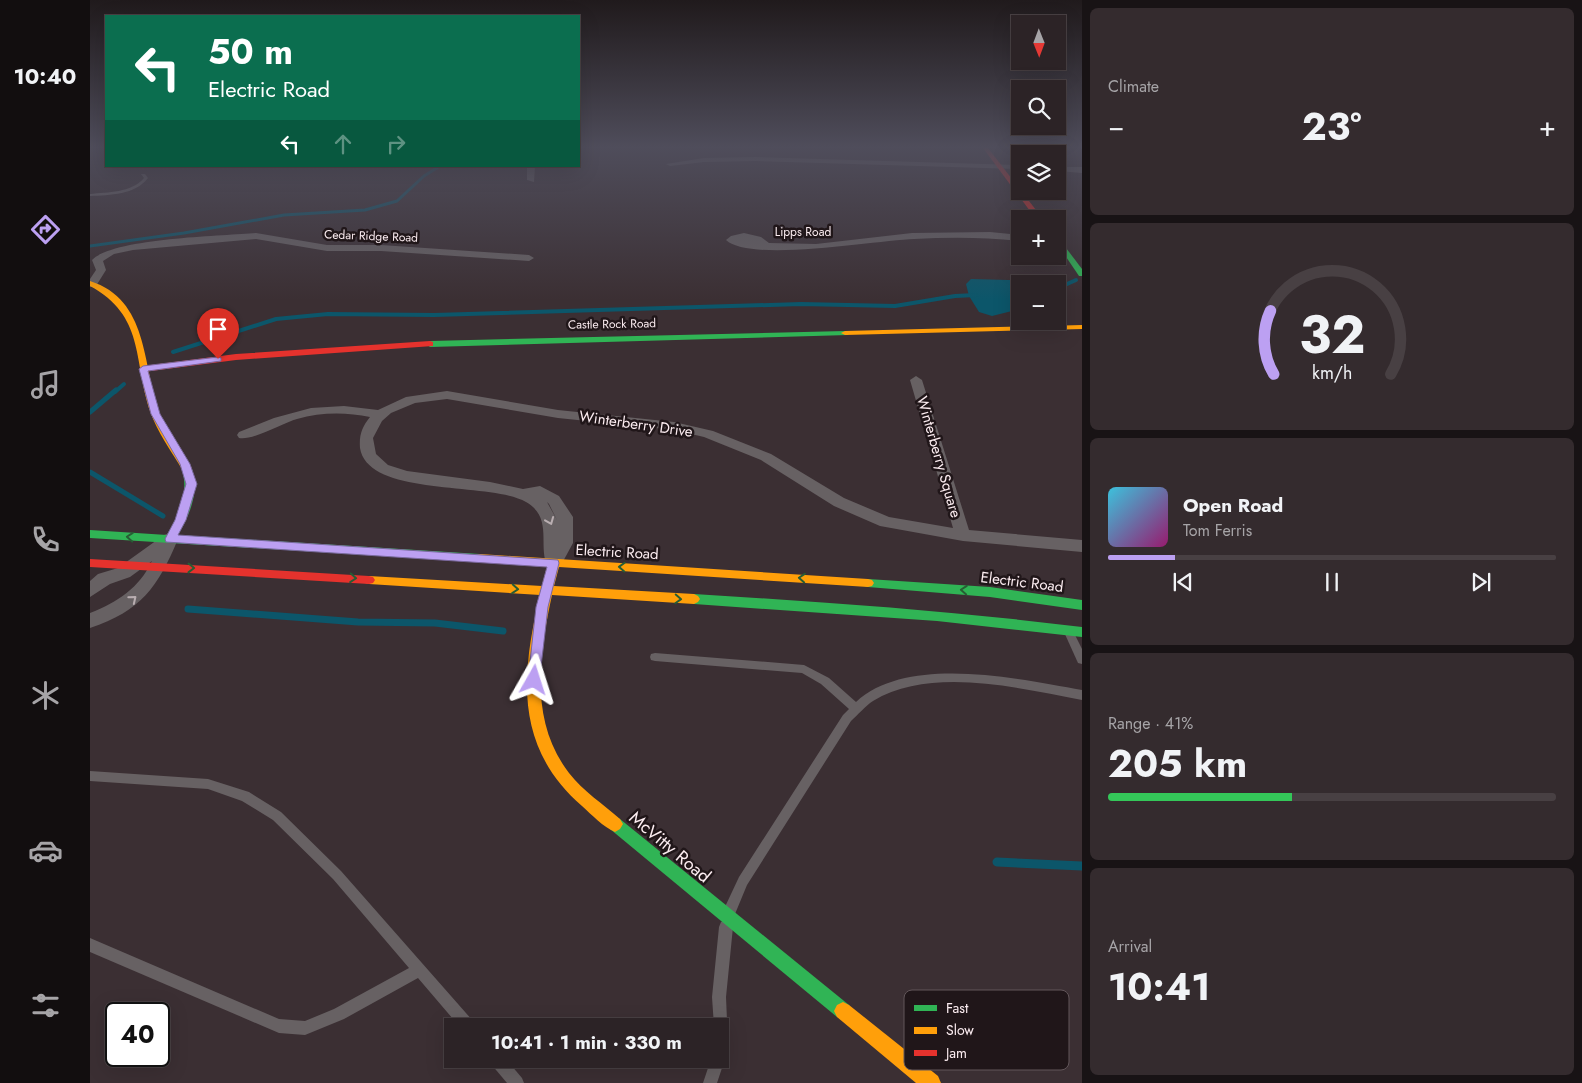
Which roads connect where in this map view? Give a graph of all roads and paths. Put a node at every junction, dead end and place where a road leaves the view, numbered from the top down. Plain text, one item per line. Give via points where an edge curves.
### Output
1 (1024, 199) edge
2 (1033, 210) edge
3 (1011, 237) edge
4 (765, 244) dead end
5 (1066, 253) edge
6 (529, 258) dead end
7 (1082, 274) edge
8 (91, 284) edge
9 (1082, 327) edge
10 (143, 369) junction
11 (916, 380) dead end
12 (381, 415) junction
13 (244, 435) dead end
14 (90, 534) edge
15 (962, 535) junction
16 (170, 539) junction
17 (1082, 546) edge
18 (90, 562) edge
19 (554, 563) junction
20 (134, 566) junction
21 (159, 567) junction
22 (90, 590) edge
23 (545, 591) junction
24 (1082, 605) edge
25 (90, 621) edge
26 (1068, 629) junction
27 (1082, 632) edge
28 (655, 657) dead end
29 (1082, 660) edge
30 (1082, 695) edge
31 (855, 708) junction
32 (90, 776) edge
33 (727, 917) junction
34 (90, 945) edge
35 (419, 970) junction
36 (461, 1018) edge
37 (721, 1018) edge
38 (904, 1061) edge
39 (504, 1068) edge
40 (715, 1068) edge
41 (915, 1070) edge
42 (517, 1083) edge
43 (710, 1083) edge
44 (931, 1083) edge

1 - 2 street
3 - 4 street, Lipps Road via 912,236 816,247
5 - 7 street
6 - 8 street, Cedar Ridge Road via 381,248 327,248 271,237 241,236 111,252 96,260 101,270
8 - 10 street via 109,293 127,310 135,328
9 - 10 street, Castle Rock Road via 417,344 236,357
10 - 16 street via 156,414 185,464 191,484 180,520
11 - 15 street, Winterberry Square
12 - 13 street via 347,408 310,412
12 - 15 street, Winterberry Drive via 409,400 447,394 558,414 674,426 708,434 766,457 862,514 913,528
12 - 19 street, Winterberry Drive via 365,440 368,453 383,470 414,479 488,485 533,498 550,518
16 -> 14 street, Electric Road
15 - 17 street, Winterberry Drive
16 - 19 street, Electric Road
16 - 20 street
16 - 21 street
18 - 20 street
19 - 23 street, McVitty Road
24 -> 19 street, Electric Road via 990,592
20 - 21 street
20 - 22 street
21 -> 23 street
25 -> 21 street via 121,609 139,595
23 -> 26 street via 887,612
23 - 33 street, McVitty Road via 534,705 539,738 546,753 563,778
26 - 27 street
26 - 29 lane
28 - 31 lane via 804,669 825,681
30 - 31 lane via 994,679 961,678 890,686
31 - 33 lane via 743,881
32 - 35 lane via 208,784 245,796 276,816 337,875
33 - 37 lane via 719,998
33 - 38 street, McVitty Road
34 - 35 lane via 279,1026 305,1028 339,1014
35 - 36 lane
39 - 42 lane
40 - 43 lane
41 - 44 street, McVitty Road

